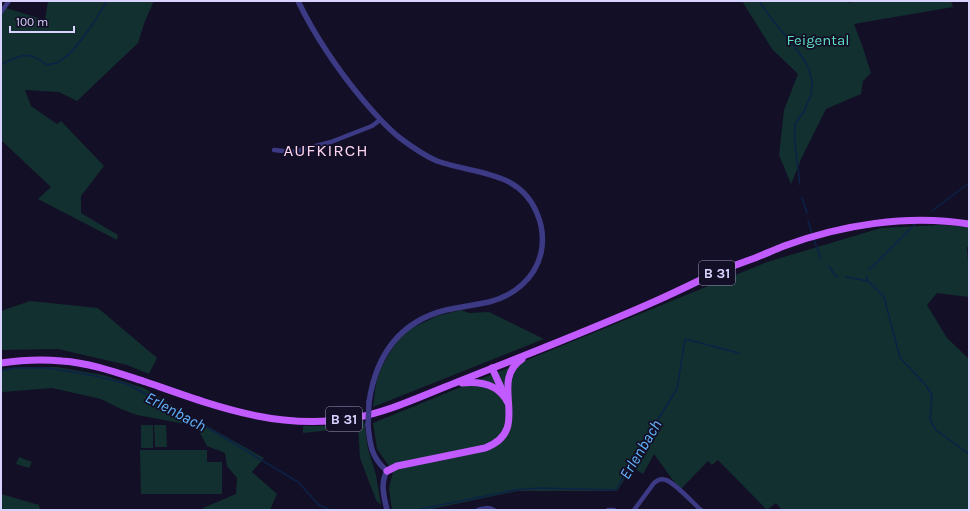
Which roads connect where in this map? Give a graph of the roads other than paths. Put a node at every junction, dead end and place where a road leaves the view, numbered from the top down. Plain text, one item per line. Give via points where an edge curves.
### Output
1 (9, 1) edge
2 (298, 1) edge
3 (1, 12) edge
4 (380, 120) junction
5 (274, 150) dead end
6 (969, 224) edge
7 (534, 352) junction
8 (1, 363) edge
9 (494, 368) junction
10 (452, 384) junction
11 (507, 398) junction
12 (387, 471) junction
13 (387, 510) edge
14 (478, 510) edge
15 (494, 510) edge
16 (608, 510) edge
17 (614, 510) edge
18 (634, 510) edge
19 (701, 510) edge

1 - 3 street
2 - 4 street via 316,34 349,83
4 - 5 street via 372,126 331,142 293,152
4 - 12 street, bridge via 422,154 438,161 488,173 518,187 535,208 543,240 536,266 518,289 490,302 445,310 427,317 413,324 393,342 380,364 369,402 368,425 372,453
6 - 7 main road, B 31 via 907,220 868,224 810,238 713,274 660,300
7 - 9 main road, B 31
7 - 11 main road via 520,360 513,368 508,377
8 - 10 main road, B 31 via 30,360 78,363 114,371 240,413 299,422 364,416 395,407
9 - 10 main road, B 31
9 - 11 main road
10 - 11 main road via 484,383
11 - 12 main road via 509,423 506,432 489,447 397,466
12 - 13 street via 383,487
14 - 15 street
16 - 17 street
18 - 19 street via 654,483 661,479 673,485

